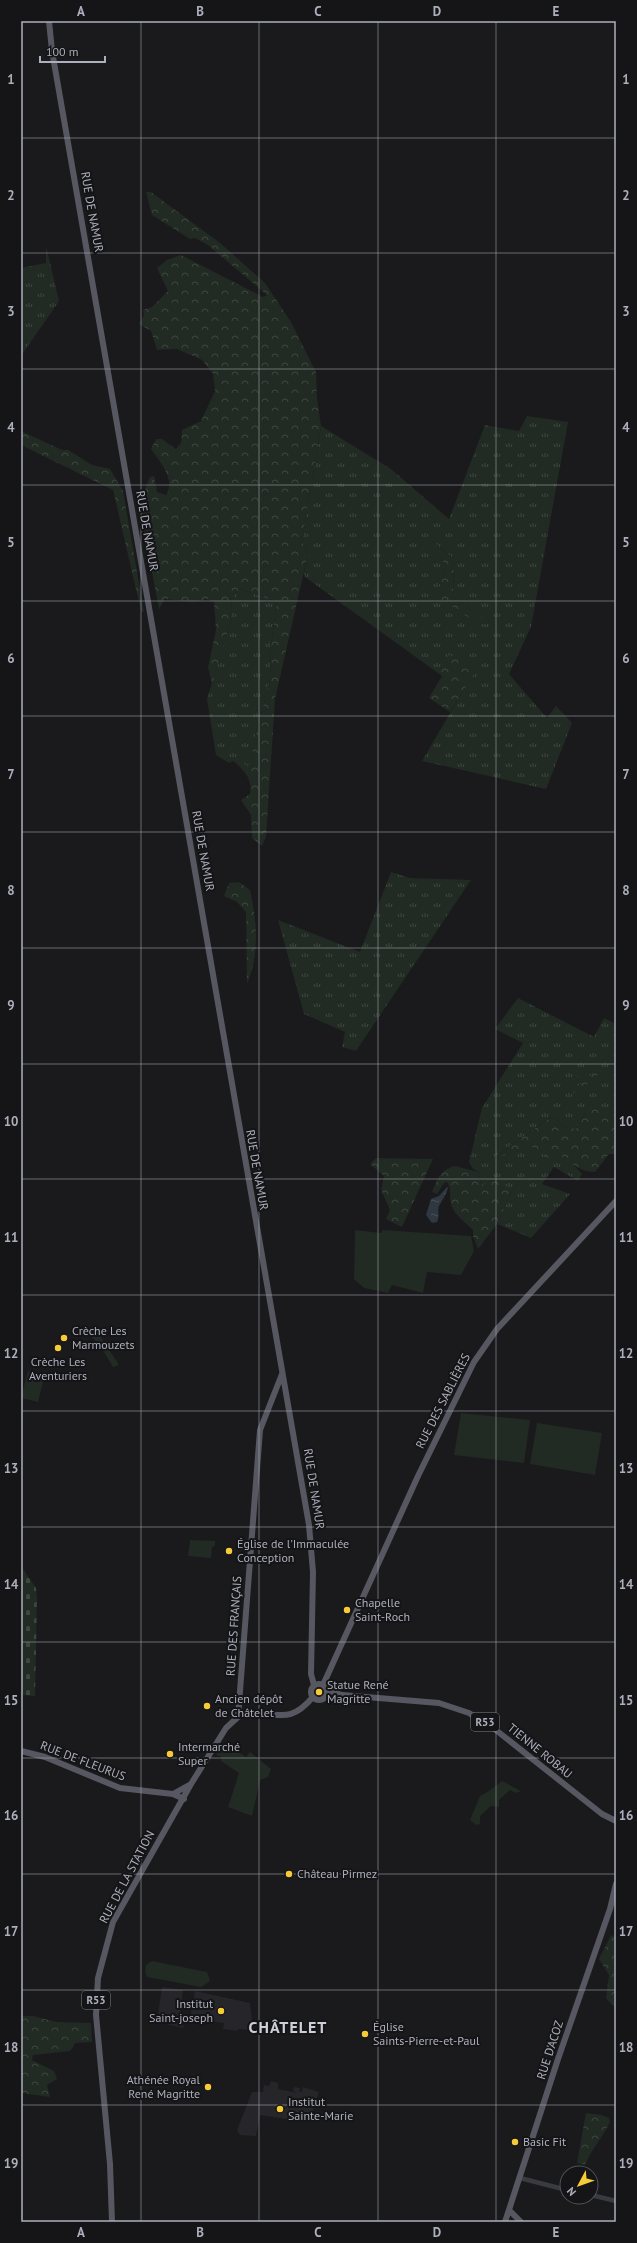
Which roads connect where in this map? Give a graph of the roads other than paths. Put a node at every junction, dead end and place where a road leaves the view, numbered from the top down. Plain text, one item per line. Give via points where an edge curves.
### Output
1 (49, 21) edge
2 (616, 1201) edge
3 (282, 1374) junction
4 (314, 1685) junction
5 (325, 1687) junction
6 (312, 1697) junction
7 (238, 1717) junction
8 (21, 1751) edge
9 (191, 1784) junction
10 (173, 1794) junction
11 (184, 1799) junction
12 (616, 1821) edge
13 (616, 1884) edge
14 (520, 2178) junction
15 (559, 2188) edge
16 (599, 2197) edge
17 (616, 2201) edge
18 (509, 2210) junction
19 (112, 2222) edge
20 (505, 2222) edge
21 (521, 2222) edge

1 - 3 main road, RUE DE NAMUR via 52,51
2 - 5 main road, RUE DES SABLIÈRES via 497,1329 474,1362 351,1622
3 - 4 main road, RUE DE NAMUR via 311,1543 311,1674
3 - 7 main road, RUE DES FRANÇAIS via 260,1430
4 - 5 main road, R53
4 - 6 main road
5 - 6 main road via 326,1695 322,1699
5 - 12 main road, TIENNE ROBAU / R53 via 342,1695 439,1703 469,1713 492,1727 602,1814
6 - 7 main road via 302,1709 290,1715 254,1713
7 - 9 main road, RUE DE LA STATION / R53 via 226,1728
8 - 10 main road, RUE DE FLEURUS via 46,1757 120,1788
9 - 10 main road
9 - 11 main road, RUE DE LA STATION / R53
10 - 11 main road, RUE DE FLEURUS
11 - 19 main road, RUE DE LA STATION / R53 via 113,1922 98,1978 96,2015 110,2164
13 - 14 main road, RUE D'ACOZ via 610,1909
14 - 15 street
14 - 18 main road, RUE D'ACOZ
16 - 17 street
18 - 20 main road, RUE D'ACOZ
18 - 21 main road

